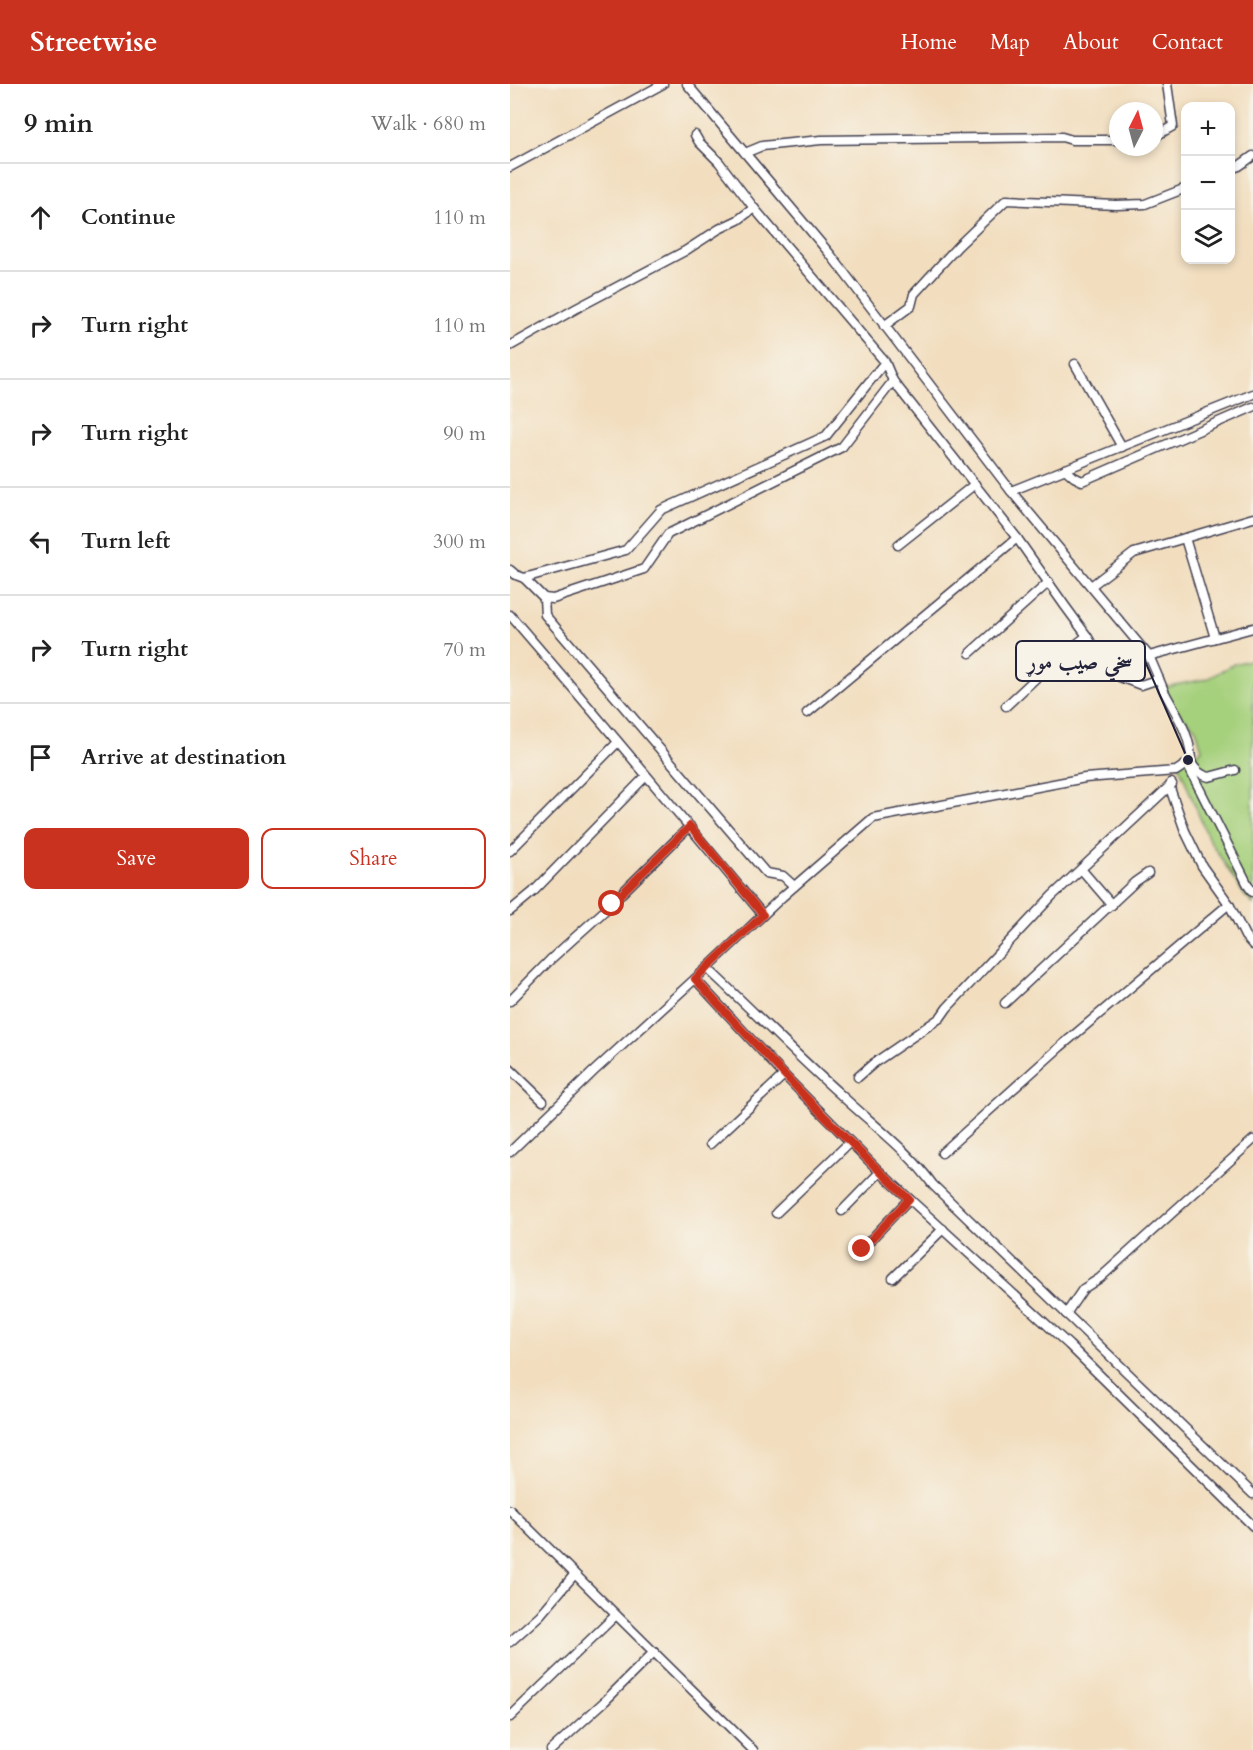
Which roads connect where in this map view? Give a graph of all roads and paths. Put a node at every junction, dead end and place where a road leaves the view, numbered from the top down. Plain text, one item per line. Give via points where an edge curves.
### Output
1 (663, 84) edge
2 (687, 84) edge
3 (1167, 84) edge
4 (1163, 132) edge
5 (695, 135) dead end
6 (1109, 140) edge
7 (745, 153) junction
8 (1253, 156) edge
9 (510, 167) edge
10 (1235, 168) edge
11 (1181, 190) edge
12 (754, 208) junction
13 (884, 326) junction
14 (510, 346) edge
15 (885, 362) junction
16 (1075, 364) dead end
17 (893, 381) junction
18 (1253, 394) edge
19 (1253, 409) edge
20 (1122, 447) junction
21 (1065, 469) junction
22 (975, 484) junction
23 (1011, 491) junction
24 (1253, 518) edge
25 (1017, 538) junction
26 (1185, 538) junction
27 (898, 545) dead end
28 (510, 570) edge
29 (524, 578) junction
30 (1048, 582) junction
31 (1092, 586) junction
32 (544, 598) junction
33 (510, 615) edge
34 (1253, 628) edge
35 (1088, 636) junction
36 (1215, 638) junction
37 (970, 653) dead end
38 (1149, 656) junction
39 (1159, 679) junction
40 (1006, 706) dead end
41 (807, 713) dead end
42 (618, 742) junction
43 (1189, 763) junction
44 (1235, 770) dead end
45 (1165, 772) junction
46 (646, 776) junction
47 (1172, 784) junction
48 (690, 826) junction
49 (510, 851) edge
50 (1081, 869) junction
51 (1148, 873) dead end
52 (794, 886) junction
53 (1253, 892) edge
54 (1229, 904) junction
55 (1112, 905) junction
56 (510, 911) edge
57 (763, 915) junction
58 (1253, 945) edge
59 (707, 968) junction
60 (695, 979) junction
61 (510, 1001) edge
62 (1005, 1003) dead end
63 (510, 1069) edge
64 (784, 1076) junction
65 (858, 1077) dead end
66 (543, 1101) dead end
67 (1253, 1140) edge
68 (850, 1142) junction
69 (710, 1144) dead end
70 (510, 1152) edge
71 (942, 1152) dead end
72 (880, 1172) junction
73 (909, 1199) junction
74 (842, 1211) dead end
75 (776, 1213) dead end
76 (943, 1229) junction
77 (862, 1249) dead end
78 (893, 1278) dead end
79 (1066, 1314) junction
80 (1252, 1492) edge
81 (510, 1510) edge
82 (1253, 1526) edge
83 (574, 1575) junction
84 (616, 1615) junction
85 (510, 1642) edge
86 (654, 1652) junction
87 (510, 1717) edge
88 (551, 1750) edge
89 (753, 1750) edge

1 - 9 street
2 - 7 street
3 - 4 street via 1173,126
5 - 12 street
6 - 7 street via 821,140 762,146
7 - 13 street via 830,254
8 - 10 street
11 - 13 street via 1144,204 1006,201 914,294 911,306
12 - 14 street via 685,251
12 - 15 street
13 - 23 street
15 - 17 street
15 - 29 street via 826,436 661,510 626,550
16 - 20 street
17 - 22 street
17 - 32 street via 842,447 668,534 644,569 553,599
18 - 20 street
19 - 21 street via 1082,481
20 - 21 street
21 - 23 street
22 - 25 street
22 - 27 street
23 - 31 street
24 - 26 street
25 - 30 street
25 - 41 street
26 - 31 street via 1134,553
26 - 36 street
28 - 29 street
29 - 32 street
30 - 35 street
30 - 37 street
31 - 38 street
32 - 52 street via 545,615 766,873 783,876
33 - 42 street
34 - 36 street
35 - 39 street via 1101,659 1120,676 1141,685
35 - 40 street
36 - 38 street
38 - 39 street
39 - 43 street via 1187,736 1191,749
42 - 46 street
42 - 49 street
43 - 44 street via 1209,777
43 - 45 street
43 - 53 street
45 - 47 street
45 - 52 street via 1085,778 873,818
46 - 48 street
46 - 56 street
47 - 50 street
47 - 54 street via 1185,831 1202,866
48 - 57 street
48 - 61 street
50 - 55 street
50 - 65 street via 940,1018
51 - 55 street
52 - 57 street
54 - 58 street
54 - 71 street
55 - 62 street
57 - 59 street
59 - 60 street
59 - 79 street via 887,1135
60 - 64 street
60 - 70 street
63 - 66 street
64 - 68 street
64 - 69 street
67 - 79 street via 1083,1289
68 - 72 street
68 - 75 street
72 - 73 street
72 - 74 street
73 - 76 street
73 - 77 street
76 - 78 street
76 - 82 street via 1069,1345
79 - 80 street
81 - 83 street
83 - 84 street
83 - 85 street via 540,1615
84 - 86 street
84 - 87 street
86 - 88 street
86 - 89 street

